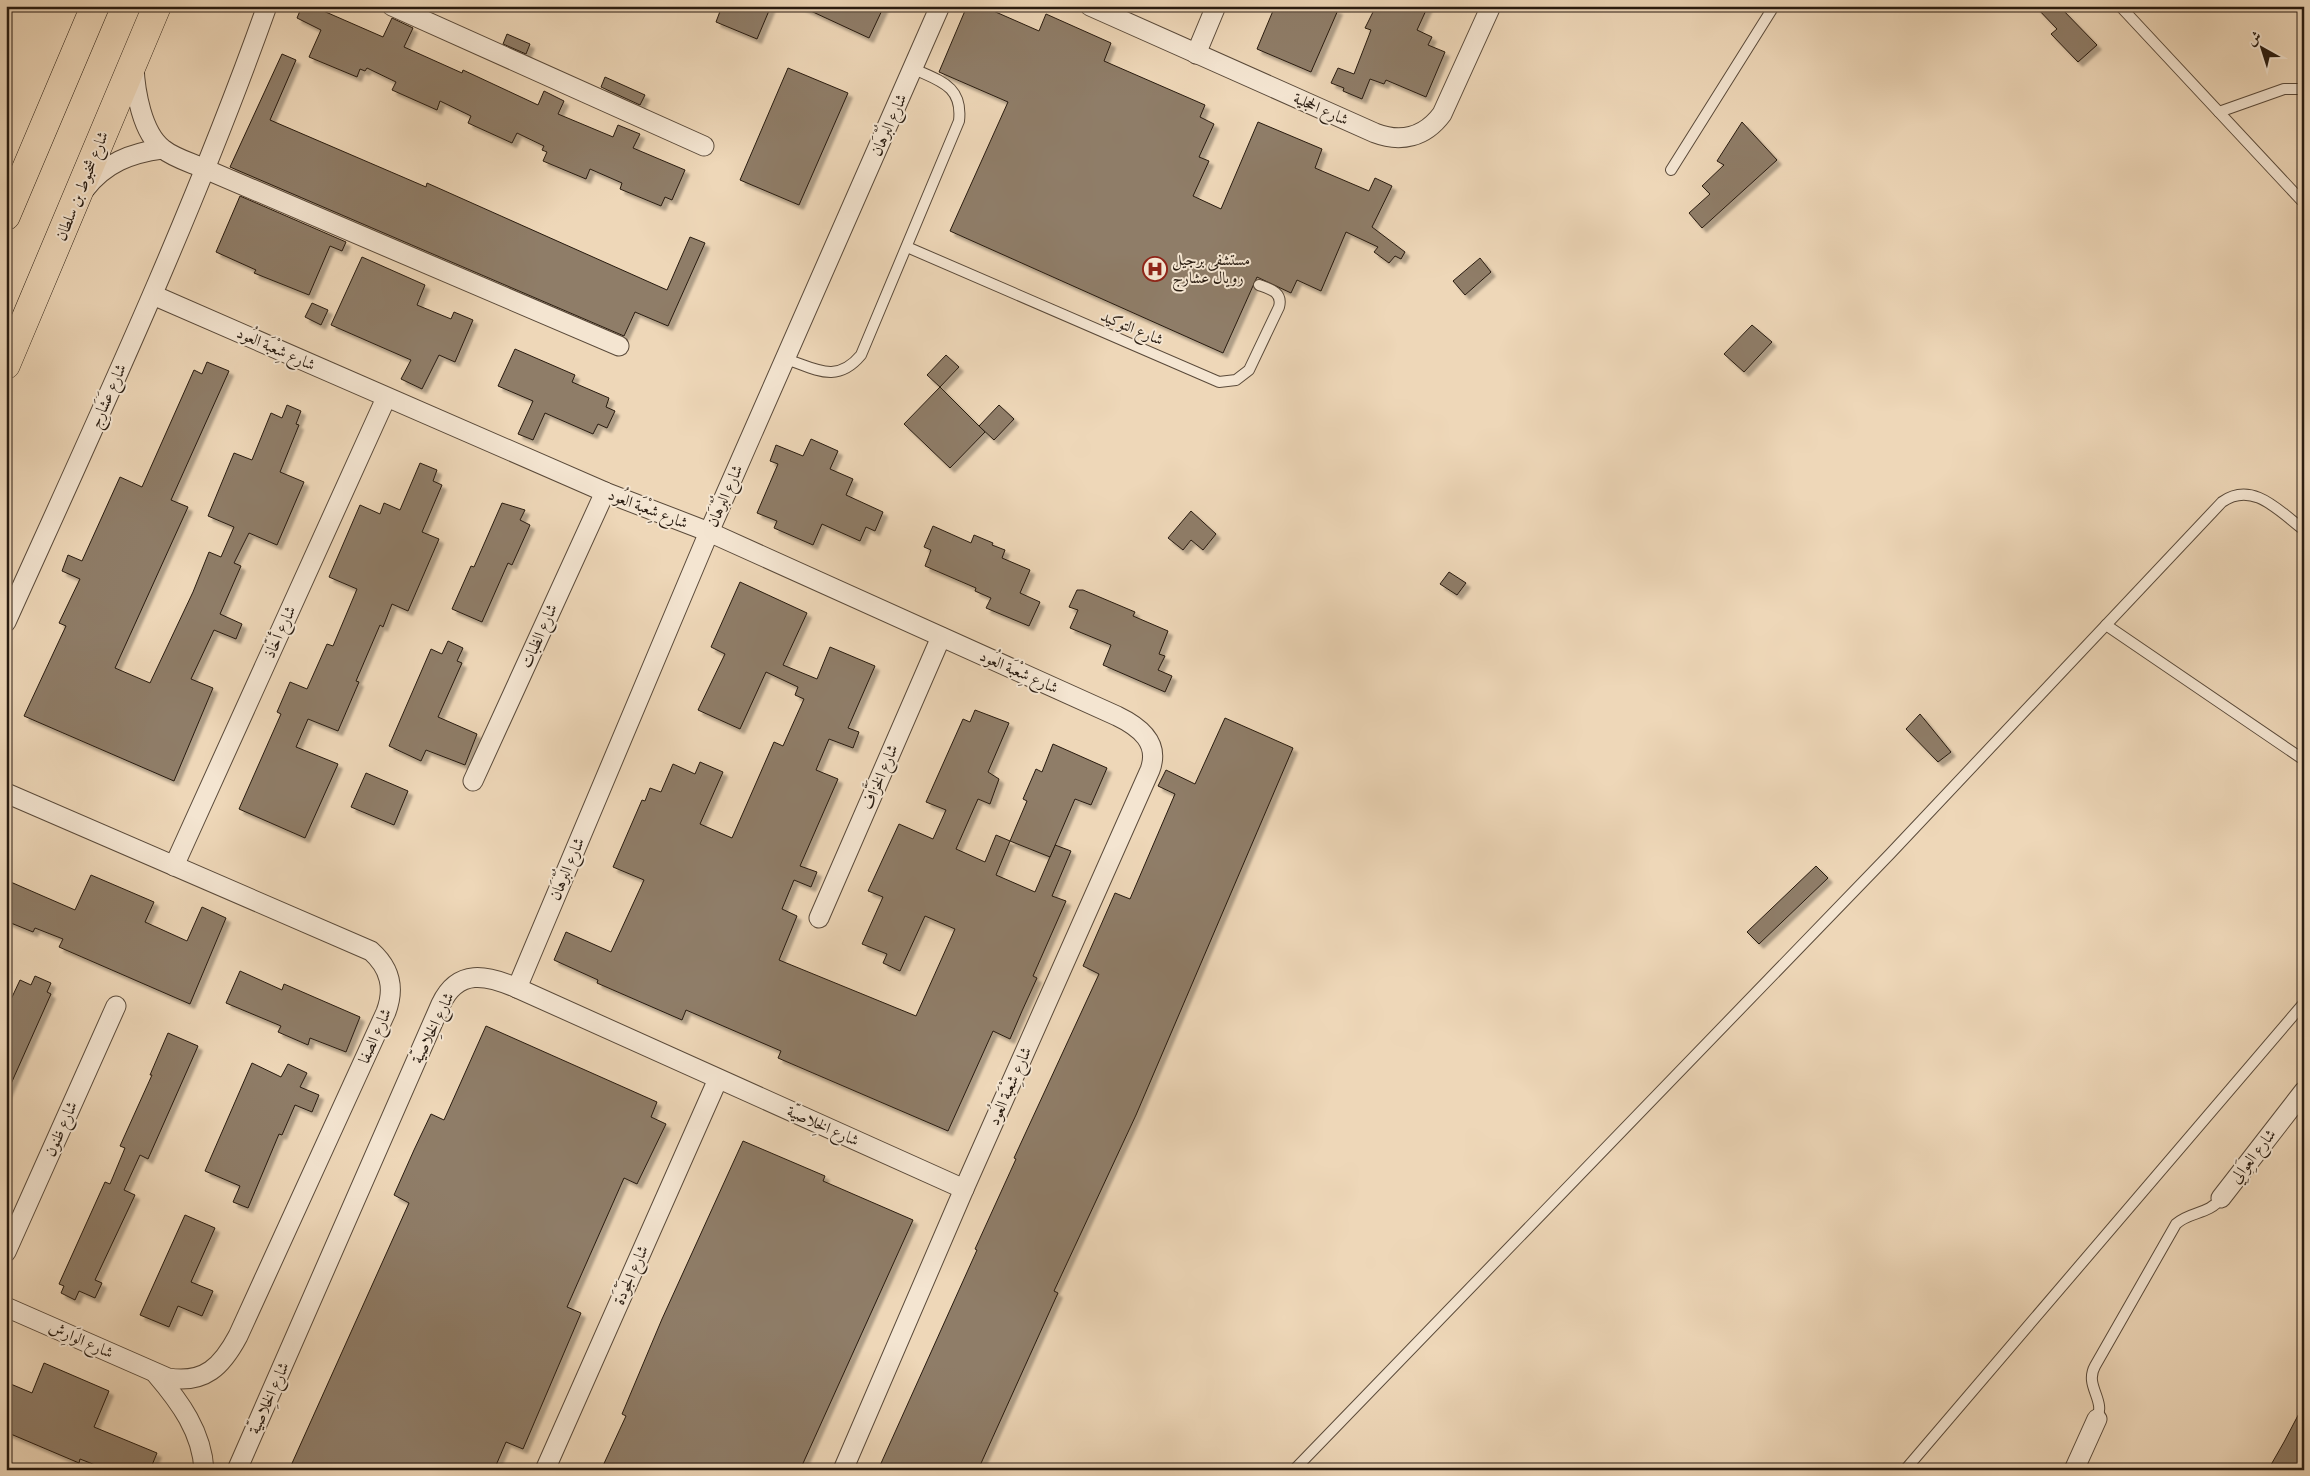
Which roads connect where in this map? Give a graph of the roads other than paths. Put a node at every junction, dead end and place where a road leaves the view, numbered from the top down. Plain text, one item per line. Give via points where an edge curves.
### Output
1 (95, 6) edge
2 (157, 6) edge
3 (267, 6) edge
4 (392, 6) edge
5 (940, 6) edge
6 (1090, 6) edge
7 (1216, 6) edge
8 (1491, 6) edge
9 (1774, 6) edge
10 (2120, 6) edge
11 (1196, 54) junction
12 (134, 62) junction
13 (914, 69) junction
14 (2304, 89) edge
15 (2219, 112) junction
16 (704, 146) dead end
17 (162, 149) junction
18 (205, 169) junction
19 (1671, 170) dead end
20 (2300, 200) dead end
21 (74, 205) junction
22 (6, 216) edge
23 (907, 246) junction
24 (1259, 285) dead end
25 (153, 296) junction
26 (618, 346) dead end
27 (786, 359) junction
28 (6, 366) edge
29 (386, 398) junction
30 (604, 492) junction
31 (2304, 530) edge
32 (709, 532) junction
33 (6, 622) edge
34 (2106, 625) junction
35 (941, 637) junction
36 (2304, 760) edge
37 (473, 781) dead end
38 (6, 793) edge
39 (174, 866) junction
40 (819, 918) dead end
41 (517, 988) junction
42 (2304, 1003) edge
43 (116, 1006) dead end
44 (718, 1079) junction
45 (2304, 1091) edge
46 (964, 1189) junction
47 (2221, 1198) joint
48 (6, 1252) edge
49 (6, 1307) edge
50 (156, 1374) junction
51 (2097, 1419) joint
52 (204, 1470) edge
53 (237, 1470) edge
54 (545, 1470) edge
55 (843, 1470) edge
56 (1294, 1470) edge
57 (1905, 1470) edge
58 (2074, 1470) edge

1 - 22 main road
2 - 12 main road, شارع شخبوط بن سلطان
3 - 18 street, شارع عَشَارِج
4 - 16 street
5 - 13 street, شارع البُرْهَان
6 - 11 street, شارع الحجلية
7 - 11 street
8 - 11 street, شارع الحجلية via 1442,114 1427,130 1407,138 1385,137
9 - 19 lane
10 - 15 lane
12 - 17 street via 134,81 142,112
12 - 21 main road, شارع شخبوط بن سلطان
13 - 23 lane via 950,87 959,102 960,112 956,129
13 - 27 street, شارع البُرْهَان
14 - 15 lane via 2284,89
15 - 20 lane
17 - 18 street
17 - 21 street via 138,152 118,160 86,187
18 - 25 street, شارع عَشَارِج
18 - 26 street
21 - 28 main road, شارع شخبوط بن سلطان
23 - 24 lane, شارع التوكيد via 1219,382 1236,380 1249,370 1279,307 1277,293
23 - 27 lane via 861,355 853,364 832,373
25 - 29 street, شارع شِعْبَة العُود
25 - 33 street, شارع عَشَارِج
27 - 32 street, شارع البُرْهَان
29 - 30 street, شارع شِعْبَة العُود
29 - 39 street, شارع أخّاذ
30 - 32 street, شارع شِعْبَة العُود
30 - 37 street, شارع الظبات
31 - 34 lane via 2259,496 2249,493 2231,496
32 - 35 street, شارع شِعْبَة العُود
32 - 41 street, شارع البُرْهَان
34 - 36 lane
34 - 56 lane via 1890,854
35 - 40 street, شارع الخَزَّاف
35 - 46 street, شارع شِعْبَة العُود via 1126,721 1148,739 1153,754 1150,770
38 - 39 street, شارع الصفا
39 - 50 street, شارع الصفا via 371,951 386,968 391,990 386,1012 230,1351 208,1374 194,1379 182,1380
41 - 44 street, شارع الخِلاصيّة
41 - 53 street, شارع الخِلاصيّة via 494,979 476,978 458,983 445,995
42 - 57 lane
43 - 48 street, شارع ظنون
44 - 46 street, شارع الخِلاصيّة
44 - 54 street, شارع الجَوْدَة
45 - 47 street, شارع العِوَالِي
46 - 55 street, شارع شِعْبَة العُود
47 - 51 lane via 2210,1209 2189,1215 2176,1224 2092,1371 2091,1384 2100,1404
49 - 50 street, شارع الوَارِش
50 - 52 street via 192,1425
51 - 58 street

